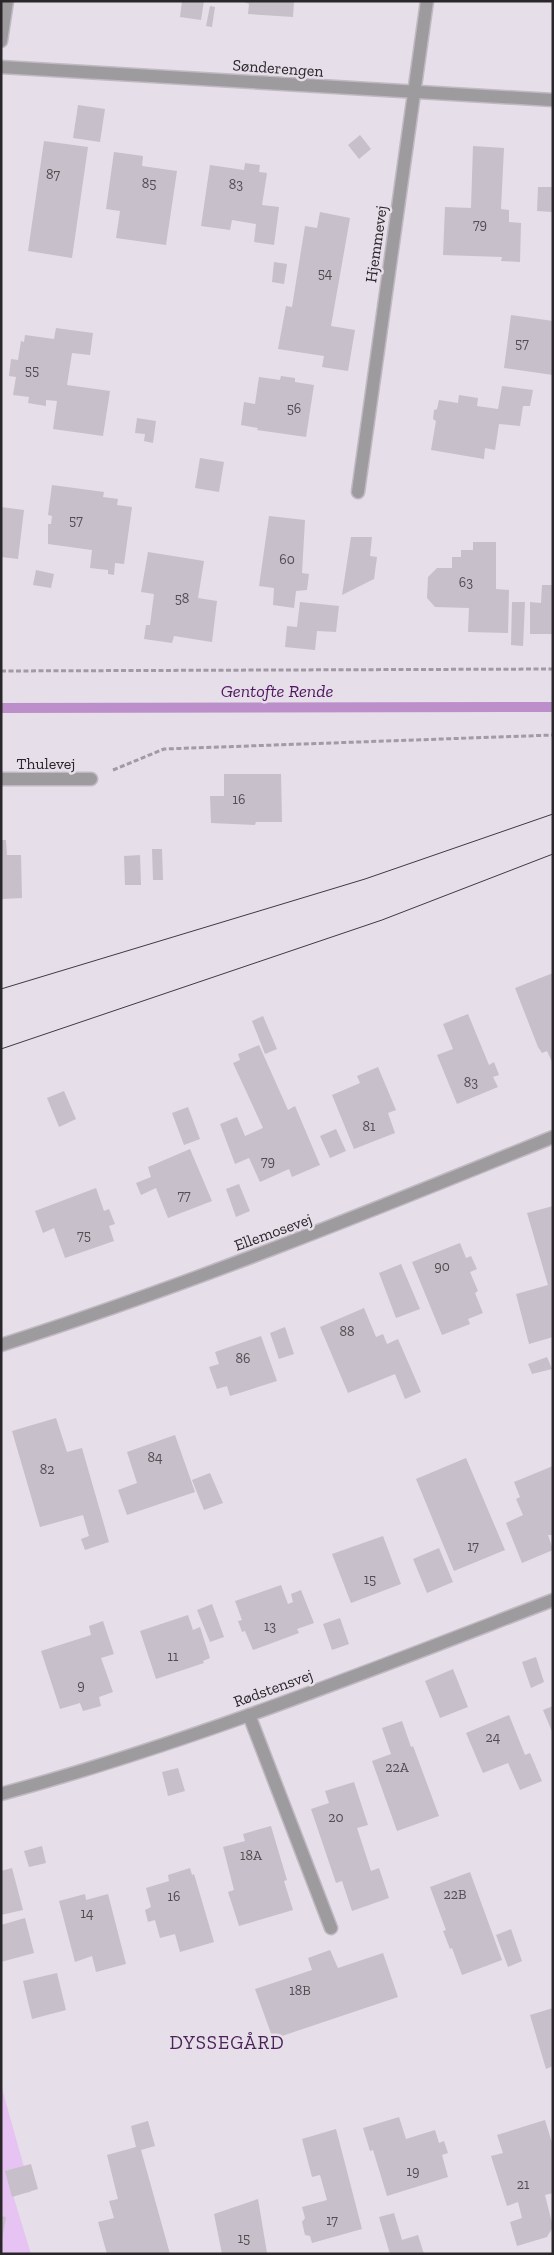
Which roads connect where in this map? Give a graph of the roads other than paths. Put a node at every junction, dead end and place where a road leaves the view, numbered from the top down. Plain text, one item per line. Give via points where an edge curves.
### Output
1 (7, 1) edge
2 (426, 1) edge
3 (1, 41) edge
4 (1, 67) edge
5 (414, 93) junction
6 (553, 100) edge
7 (358, 492) dead end
8 (1, 779) edge
9 (91, 779) road end
10 (553, 1137) edge
11 (1, 1345) edge
12 (553, 1600) edge
13 (249, 1715) junction
14 (1, 1794) edge
15 (331, 1928) dead end

1 - 3 street
2 - 5 street, Hjemmevej
4 - 5 street, Sønderengen
5 - 6 street, Sønderengen
5 - 7 street, Hjemmevej
8 - 9 street, Thulevej
10 - 11 street, Ellemosevej via 307,1237
12 - 13 street, Rødstensvej
13 - 14 street, Rødstensvej via 67,1776
13 - 15 street

